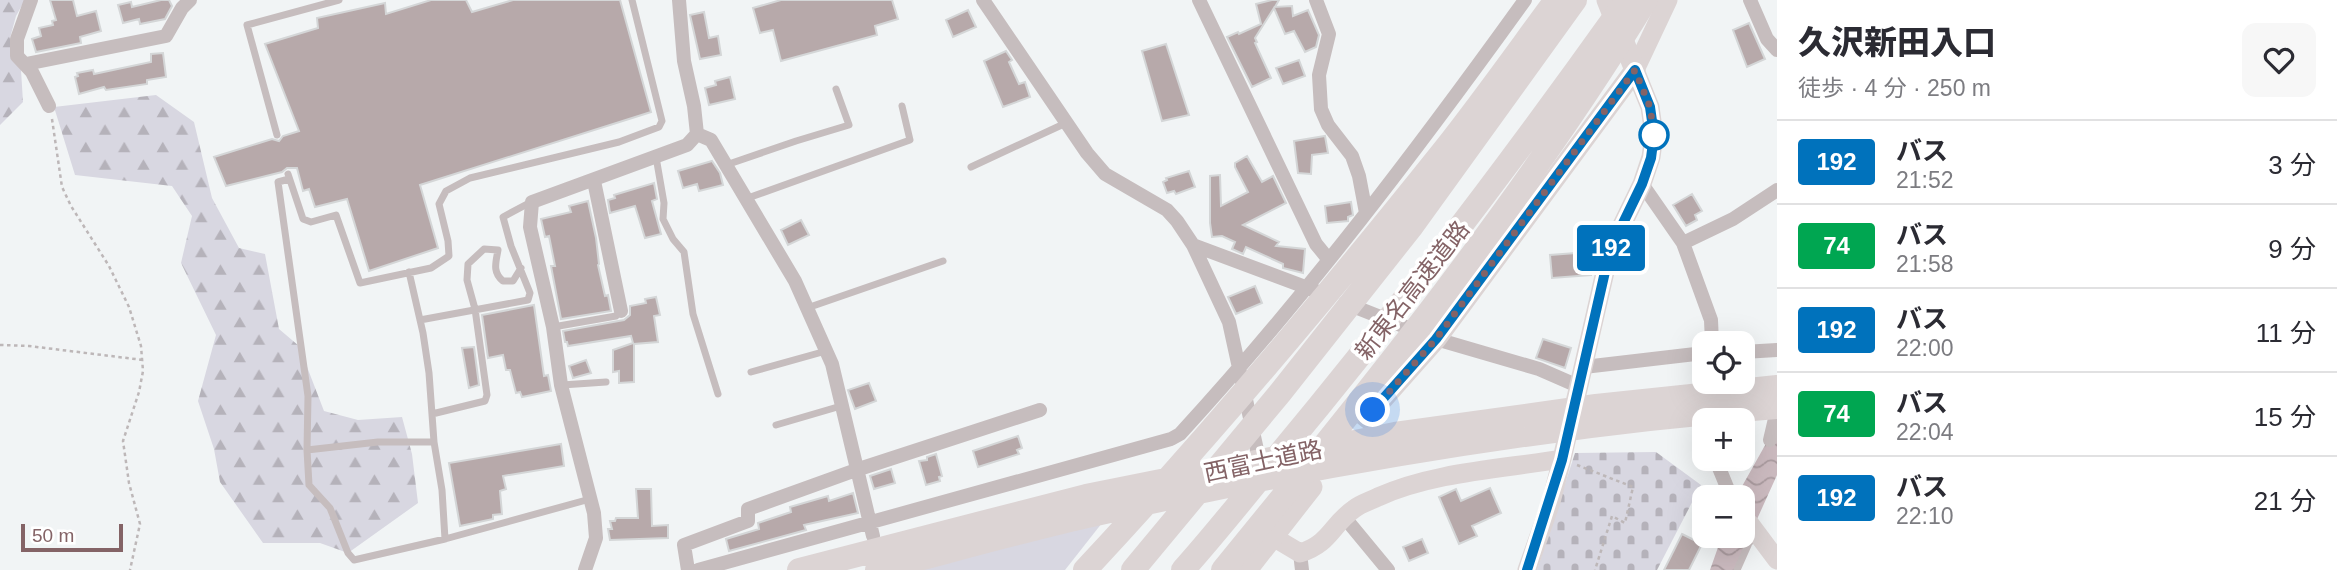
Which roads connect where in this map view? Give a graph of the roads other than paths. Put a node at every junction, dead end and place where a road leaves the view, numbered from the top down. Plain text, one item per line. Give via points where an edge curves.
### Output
1 (31, 0) edge
2 (190, 0) edge
3 (340, 0) edge
4 (632, 0) edge
5 (680, 0) edge
6 (983, 0) edge
7 (1199, 0) edge
8 (1316, 0) edge
9 (1525, 0) edge
10 (1556, 0) edge
11 (1575, 0) edge
12 (1607, 0) edge
13 (1627, 0) edge
14 (1646, 0) edge
15 (1668, 0) edge
16 (1750, 0) edge
17 (1777, 50) edge
18 (26, 64) junction
19 (1635, 70) junction
20 (836, 89) dead end
21 (49, 106) road end
22 (902, 106) dead end
23 (1067, 122) junction
24 (697, 134) junction
25 (277, 135) dead end
26 (656, 157) junction
27 (726, 165) junction
28 (971, 167) dead end
29 (594, 181) junction
30 (1642, 184) junction
31 (1777, 190) edge
32 (745, 199) junction
33 (532, 202) junction
34 (1366, 213) junction
35 (1683, 243) junction
36 (1193, 245) junction
37 (511, 246) junction
38 (498, 250) junction
39 (1329, 260) junction
40 (943, 261) dead end
41 (521, 268) junction
42 (408, 272) junction
43 (1308, 288) junction
44 (475, 309) junction
45 (807, 309) junction
46 (621, 311) joint
47 (419, 320) junction
48 (553, 327) junction
49 (1711, 331) edge
50 (1436, 339) junction
51 (1777, 350) edge
52 (825, 351) junction
53 (1755, 351) edge
54 (1692, 354) edge
55 (1584, 367) junction
56 (1240, 368) junction
57 (751, 372) dead end
58 (606, 382) dead end
59 (561, 385) junction
60 (1578, 386) junction
61 (718, 394) dead end
62 (1773, 400) edge
63 (841, 406) junction
64 (1040, 410) dead end
65 (1373, 410) tunnel mouth
66 (432, 414) junction
67 (1549, 422) junction
68 (776, 425) dead end
69 (1770, 440) dead end
70 (434, 442) junction
71 (307, 450) junction
72 (1257, 450) dead end
73 (1562, 460) junction
74 (856, 470) junction
75 (1312, 487) dead end
76 (1266, 489) dead end
77 (591, 499) junction
78 (1345, 518) junction
79 (869, 522) junction
80 (1755, 531) edge
81 (1275, 534) junction
82 (873, 536) dead end
83 (445, 539) junction
84 (1747, 548) edge
85 (1777, 560) edge
86 (1301, 561) edge
87 (585, 570) edge
88 (688, 570) edge
89 (698, 570) edge
90 (799, 570) edge
91 (877, 570) edge
92 (1086, 570) edge
93 (1132, 570) edge
94 (1183, 570) edge
95 (1223, 570) edge
96 (1247, 570) edge
97 (1388, 570) edge
98 (1527, 570) edge
99 (1737, 570) edge

1 - 18 street via 17,39 17,56
2 - 18 street via 166,36
3 - 25 lane via 247,25
4 - 42 lane via 662,121 659,127 619,142 470,178 446,191 439,204 449,256 431,268
5 - 24 street via 684,61
6 - 23 street
7 - 39 street via 1317,244
8 - 34 street via 1329,34 1322,55 1321,109 1352,156
9 - 34 street
10 - 92 highway via 1446,148 1304,320
11 - 93 highway, 新東名高速道路 via 1412,226
12 - 19 main road
13 - 94 highway, 新東名高速道路 via 1442,252
14 - 95 highway via 1541,160 1440,301
15 - 19 street
16 - 17 street via 1767,39
18 - 21 street
19 - 30 street via 1650,107 1654,135
19 - 50 main road
20 - 27 lane via 849,125
22 - 32 lane via 910,140
23 - 28 lane
23 - 36 street via 1105,174 1167,210
24 - 26 street via 687,145
24 - 27 street via 711,140
26 - 29 street
26 - 61 lane via 663,219 684,252 693,314
27 - 32 street
29 - 33 street
29 - 46 street
30 - 35 street
30 - 55 street via 1610,250
31 - 35 street
32 - 45 street
33 - 37 lane via 503,217
33 - 48 street via 530,227
34 - 39 street
35 - 49 street
36 - 43 street
36 - 56 street via 1229,322
37 - 38 lane
37 - 41 lane
38 - 41 lane via 495,268 503,281 513,281
38 - 44 lane via 484,249 468,264
39 - 43 street
40 - 45 lane
41 - 44 lane via 528,300
42 - 47 lane
42 - 71 lane via 360,283 336,215 311,222 303,219 288,177 278,182 308,396
43 - 50 street
43 - 56 street
44 - 47 lane
44 - 66 lane via 485,401
45 - 52 street
46 - 48 lane via 616,316
47 - 66 lane
48 - 59 street
50 - 60 street via 1539,369
50 - 65 main road
51 - 53 street
52 - 57 lane
52 - 63 street
54 - 55 street
55 - 60 street
56 - 72 street
56 - 79 street via 1171,439
58 - 59 lane
59 - 77 street
60 - 73 street
62 - 67 highway, 西富士道路
62 - 69 street
63 - 68 lane
63 - 74 street
64 - 74 street
66 - 70 lane
67 - 90 highway, 西富士道路 via 1395,434 1086,496
67 - 91 highway, 西富士道路 via 1112,511
70 - 71 lane via 378,442
70 - 83 lane
71 - 83 lane via 309,485 330,508 354,560
73 - 78 street via 1423,481 1371,500
73 - 98 street
74 - 79 street
74 - 88 street via 748,509 748,521 684,545
75 - 81 main road
76 - 81 street
77 - 83 lane
77 - 87 street via 596,538
78 - 86 street
78 - 97 street
79 - 82 street
79 - 89 street
80 - 85 street
81 - 86 street
81 - 96 main road
84 - 99 lane

